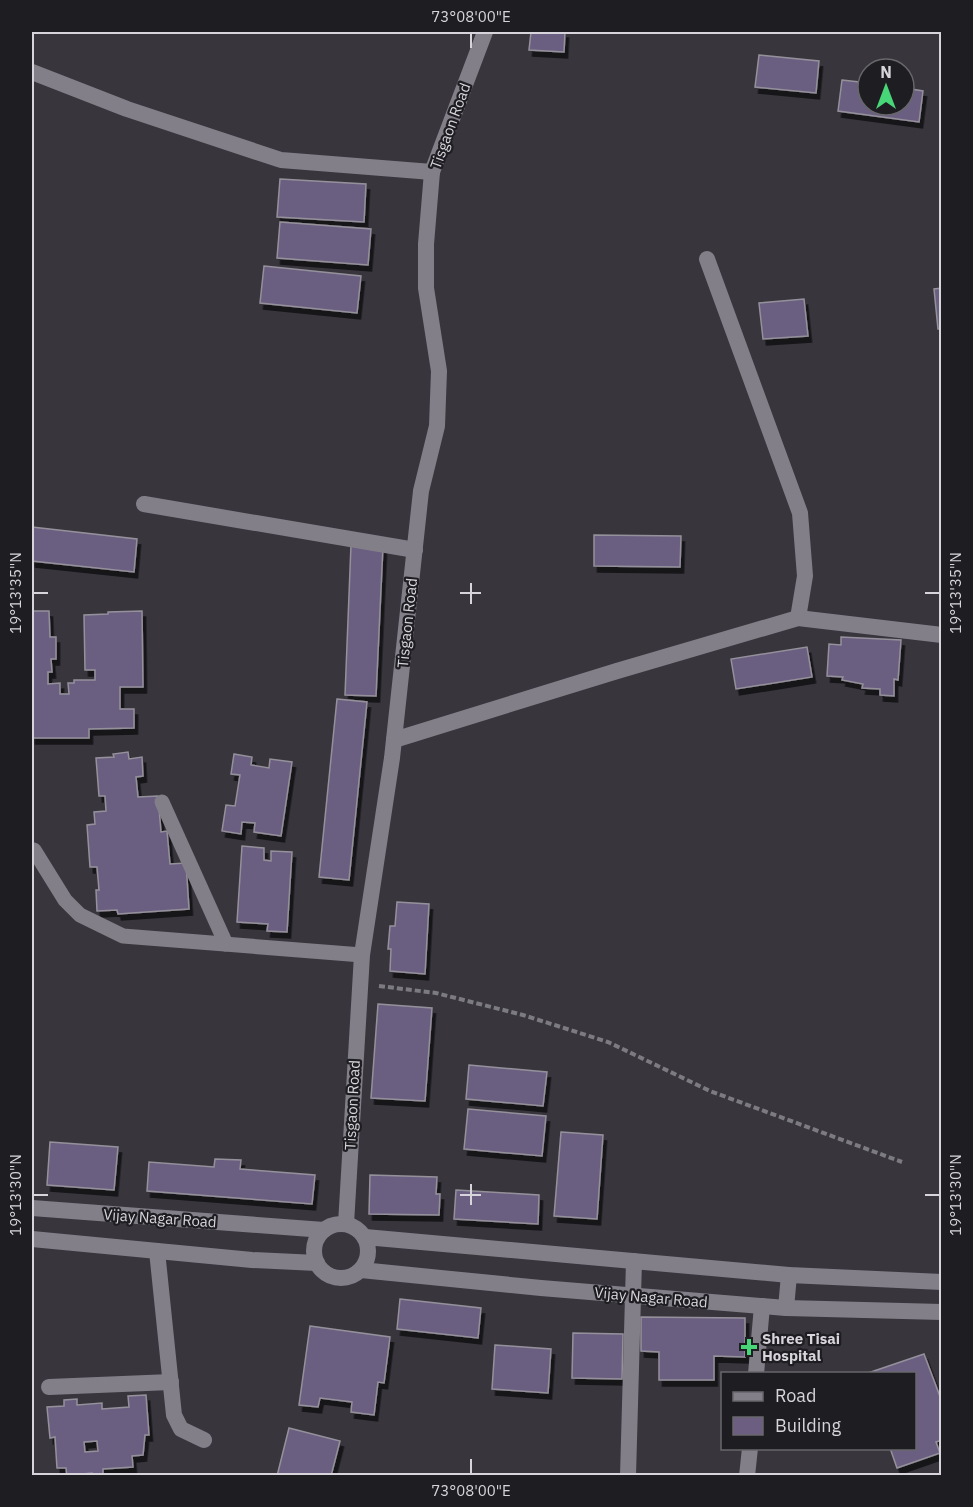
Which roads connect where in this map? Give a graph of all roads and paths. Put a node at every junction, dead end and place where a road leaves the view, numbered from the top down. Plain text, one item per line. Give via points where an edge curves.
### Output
1 (485, 32) edge
2 (32, 72) edge
3 (432, 172) junction
4 (707, 259) dead end
5 (144, 504) dead end
6 (415, 549) junction
7 (798, 618) junction
8 (942, 635) edge
9 (394, 740) junction
10 (162, 802) dead end
11 (34, 850) dead end
12 (226, 944) junction
13 (362, 955) junction
14 (359, 984) junction
15 (902, 1162) dead end
16 (32, 1208) edge
17 (346, 1224) junction
18 (324, 1230) junction
19 (365, 1237) junction
20 (32, 1239) edge
21 (157, 1251) junction
22 (634, 1261) junction
23 (317, 1263) junction
24 (361, 1270) junction
25 (789, 1275) junction
26 (942, 1282) edge
27 (633, 1296) junction
28 (762, 1306) junction
29 (786, 1308) junction
30 (942, 1312) edge
31 (756, 1372) edge
32 (171, 1382) junction
33 (49, 1387) dead end
34 (204, 1440) dead end
35 (750, 1450) edge
36 (628, 1476) edge
37 (747, 1476) edge

1 - 3 street, Tisgaon Road
2 - 3 street via 281,160
3 - 6 street, Tisgaon Road via 426,288 439,371 437,426 421,491
4 - 7 street via 800,513 805,576
5 - 6 street
6 - 9 street, Tisgaon Road
7 - 8 street
7 - 9 street
9 - 13 street, Tisgaon Road
10 - 12 lane
11 - 12 lane via 65,900 80,915 123,936
12 - 13 lane
13 - 14 street, Tisgaon Road
14 - 15 path via 436,993 608,1042 711,1091
14 - 17 street, Tisgaon Road
16 - 18 street, Vijay Nagar Road
17 - 18 street
17 - 19 street
18 - 23 street via 315,1245
19 - 22 street
19 - 24 street via 369,1255
20 - 21 street
21 - 23 street
21 - 32 street
22 - 25 street
22 - 27 street
23 - 24 street via 321,1270 337,1278 354,1276
24 - 27 street, Vijay Nagar Road
25 - 26 street
25 - 29 street
27 - 28 street, Vijay Nagar Road
27 - 36 street
28 - 29 street, Vijay Nagar Road
28 - 31 street
29 - 30 street, Vijay Nagar Road
32 - 33 street
32 - 34 street via 174,1416 181,1429
35 - 37 street

